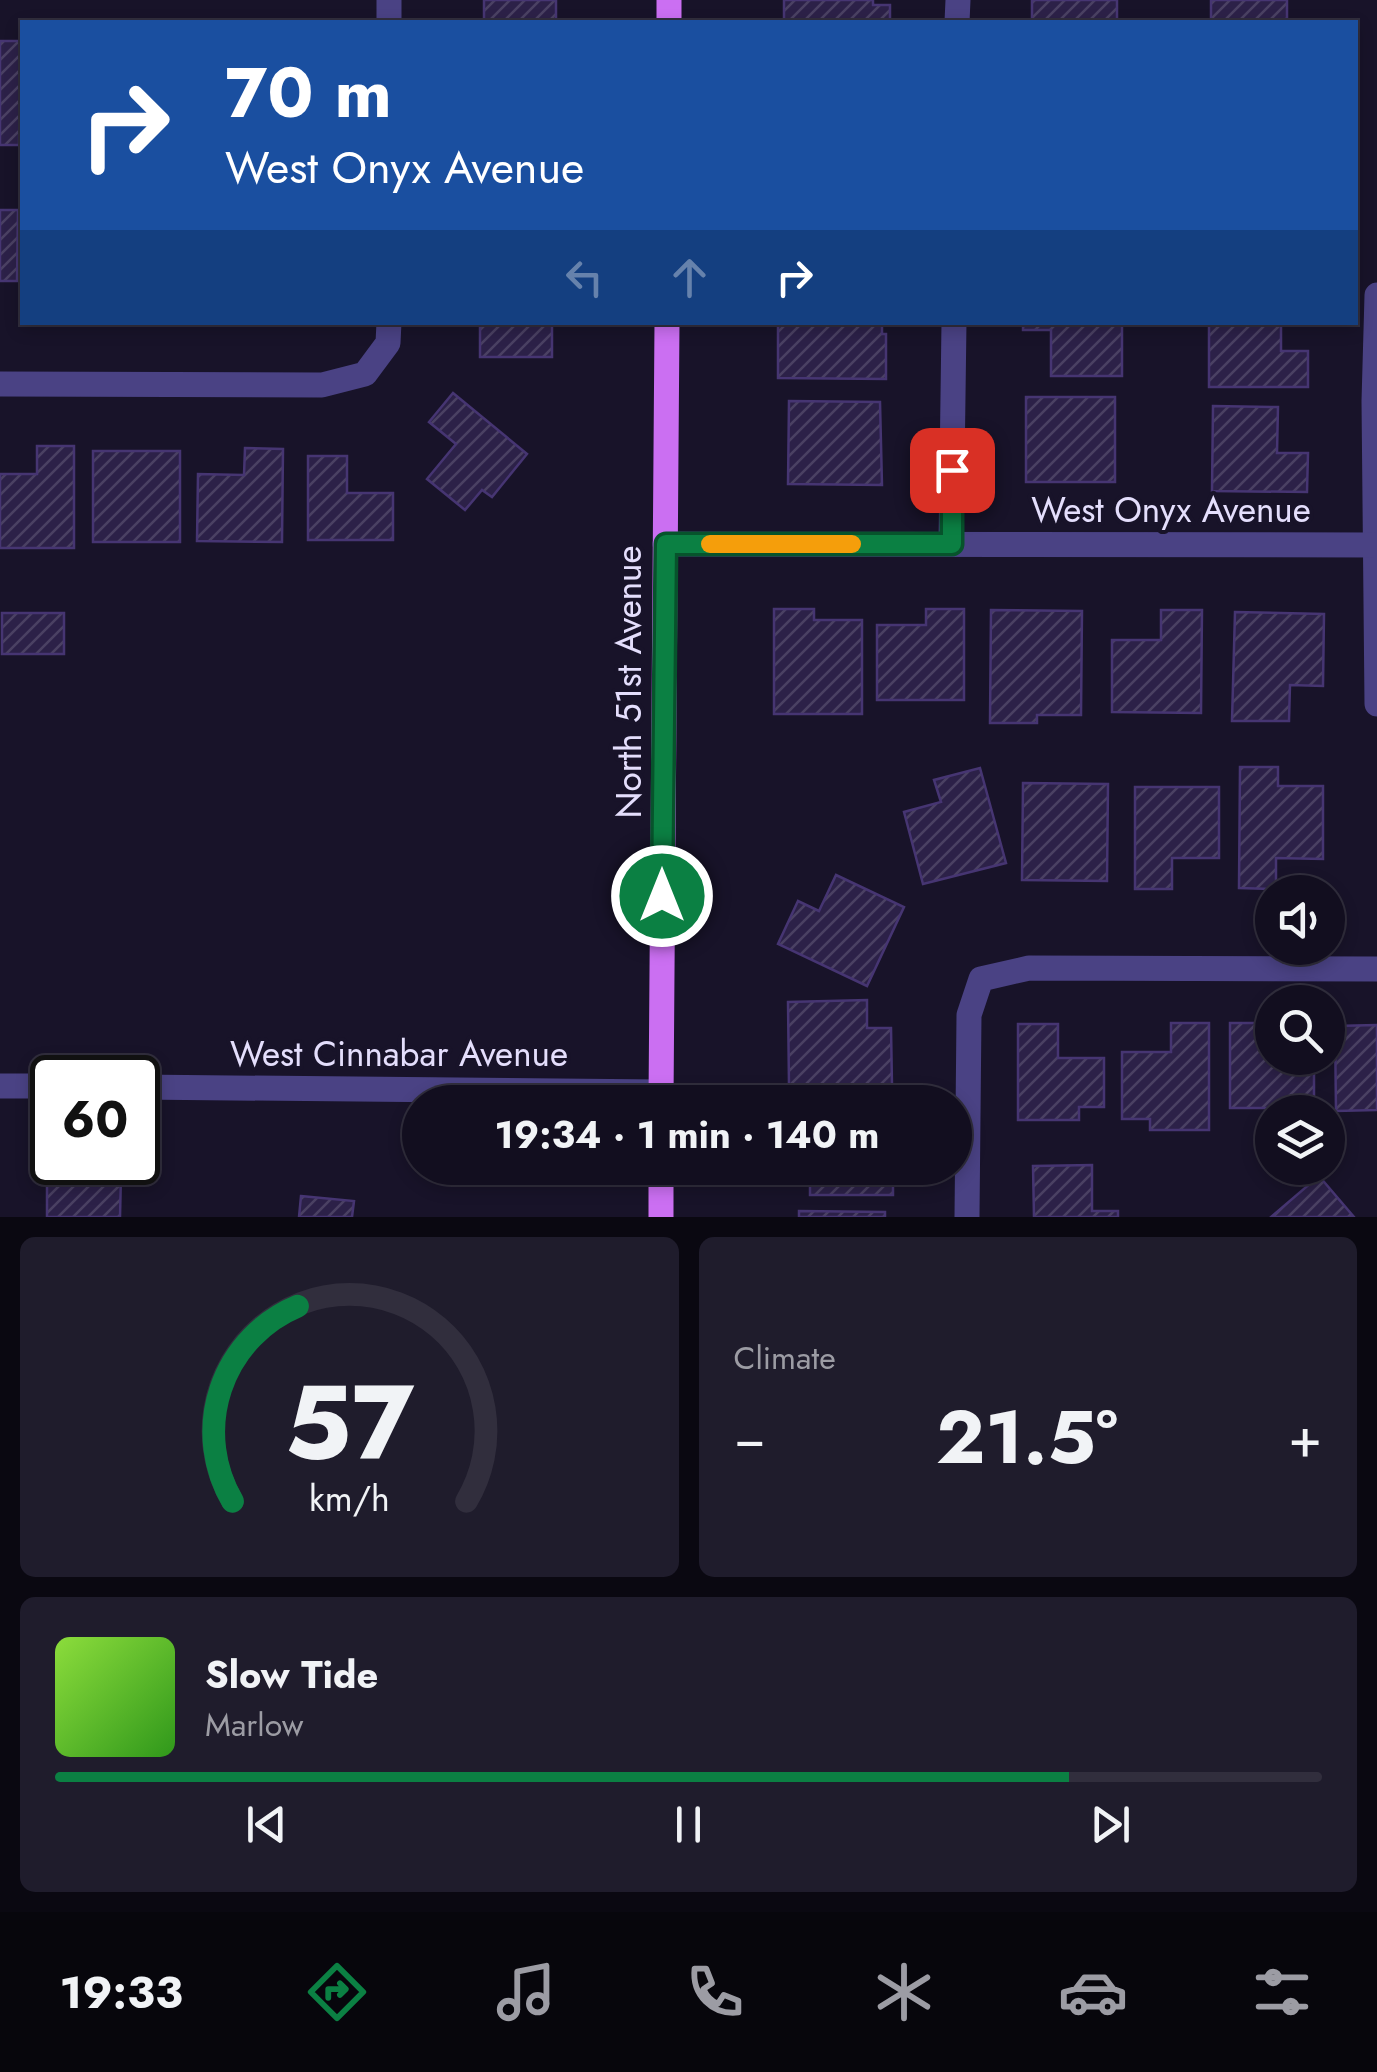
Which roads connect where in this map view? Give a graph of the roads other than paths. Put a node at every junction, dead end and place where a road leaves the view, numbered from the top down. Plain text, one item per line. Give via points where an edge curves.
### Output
1 (1377, 295) edge
2 (388, 325) edge
3 (667, 325) edge
4 (954, 325) edge
5 (0, 384) edge
6 (666, 544) junction
7 (952, 544) junction
8 (1376, 545) edge
9 (1377, 704) edge
10 (1377, 969) edge
11 (661, 1085) edge
12 (0, 1086) edge
13 (30, 1086) edge
14 (160, 1087) edge
15 (402, 1092) edge
16 (661, 1185) edge
17 (661, 1217) edge
18 (966, 1217) edge

1 - 8 street
2 - 5 street via 388,343 365,374 322,385
3 - 6 main road, North 51st Avenue
4 - 7 street
6 - 7 street, West Onyx Avenue
6 - 11 main road, North 51st Avenue
7 - 8 street, West Onyx Avenue
8 - 9 street
10 - 18 street via 1030,968 982,979 968,1015
12 - 13 street
14 - 15 street, West Cinnabar Avenue
16 - 17 main road

